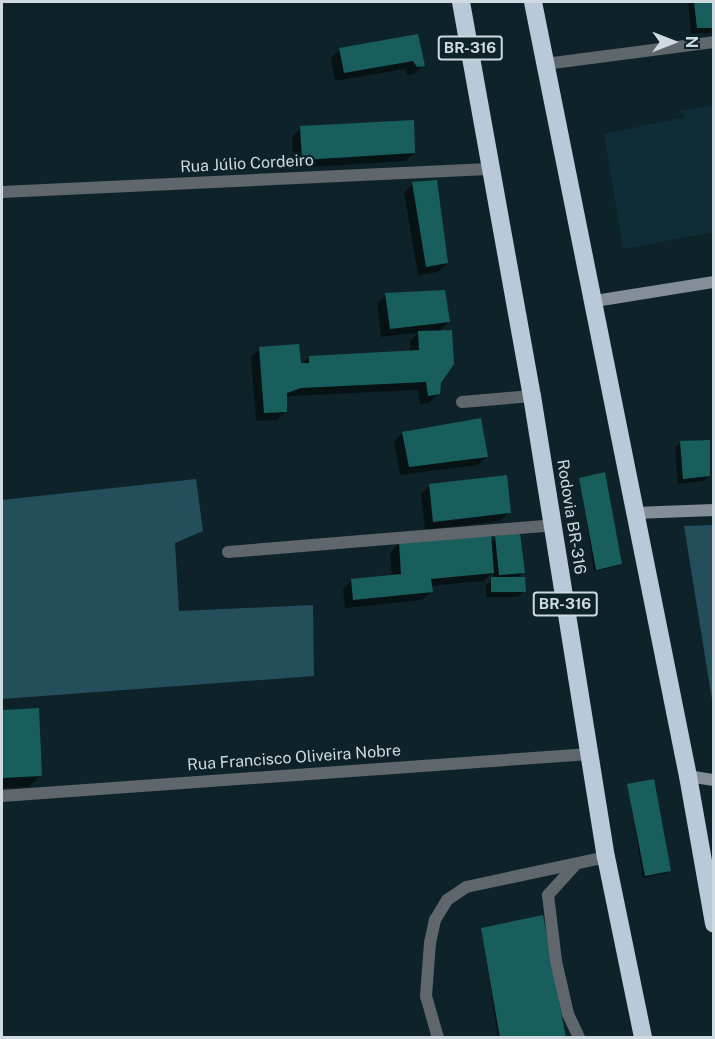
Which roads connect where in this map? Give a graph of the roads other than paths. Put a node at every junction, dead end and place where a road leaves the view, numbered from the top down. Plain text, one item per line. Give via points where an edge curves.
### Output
1 (461, 2) edge
2 (533, 2) edge
3 (714, 42) edge
4 (545, 64) junction
5 (493, 169) junction
6 (2, 192) edge
7 (714, 282) edge
8 (595, 301) junction
9 (532, 396) junction
10 (462, 402) dead end
11 (714, 510) edge
12 (634, 513) junction
13 (553, 525) junction
14 (228, 552) dead end
15 (589, 754) junction
16 (688, 776) junction
17 (714, 780) edge
18 (2, 796) edge
19 (606, 857) junction
20 (577, 863) junction
21 (714, 924) edge
22 (438, 1038) edge
23 (579, 1038) edge
24 (643, 1038) edge

1 - 5 highway, Rodovia BR-316 / BR-316
2 - 4 highway
3 - 4 street
4 - 8 highway
5 - 6 street, Rua Júlio Cordeiro
5 - 9 highway, Rodovia BR-316 / BR-316
7 - 8 main road
8 - 12 highway
9 - 10 street
9 - 13 highway, Rodovia BR-316 / BR-316
11 - 12 main road
12 - 16 highway
13 - 14 street
13 - 15 highway, Rodovia BR-316 / BR-316
15 - 18 street, Rua Francisco Oliveira Nobre
15 - 19 highway, Rodovia BR-316 / BR-316
16 - 17 main road
16 - 21 highway
19 - 20 street
19 - 24 highway, Rodovia BR-316 / BR-316
20 - 22 street via 466,887 447,900 435,920 426,996
20 - 23 street via 559,878 548,895 556,961 568,1014

